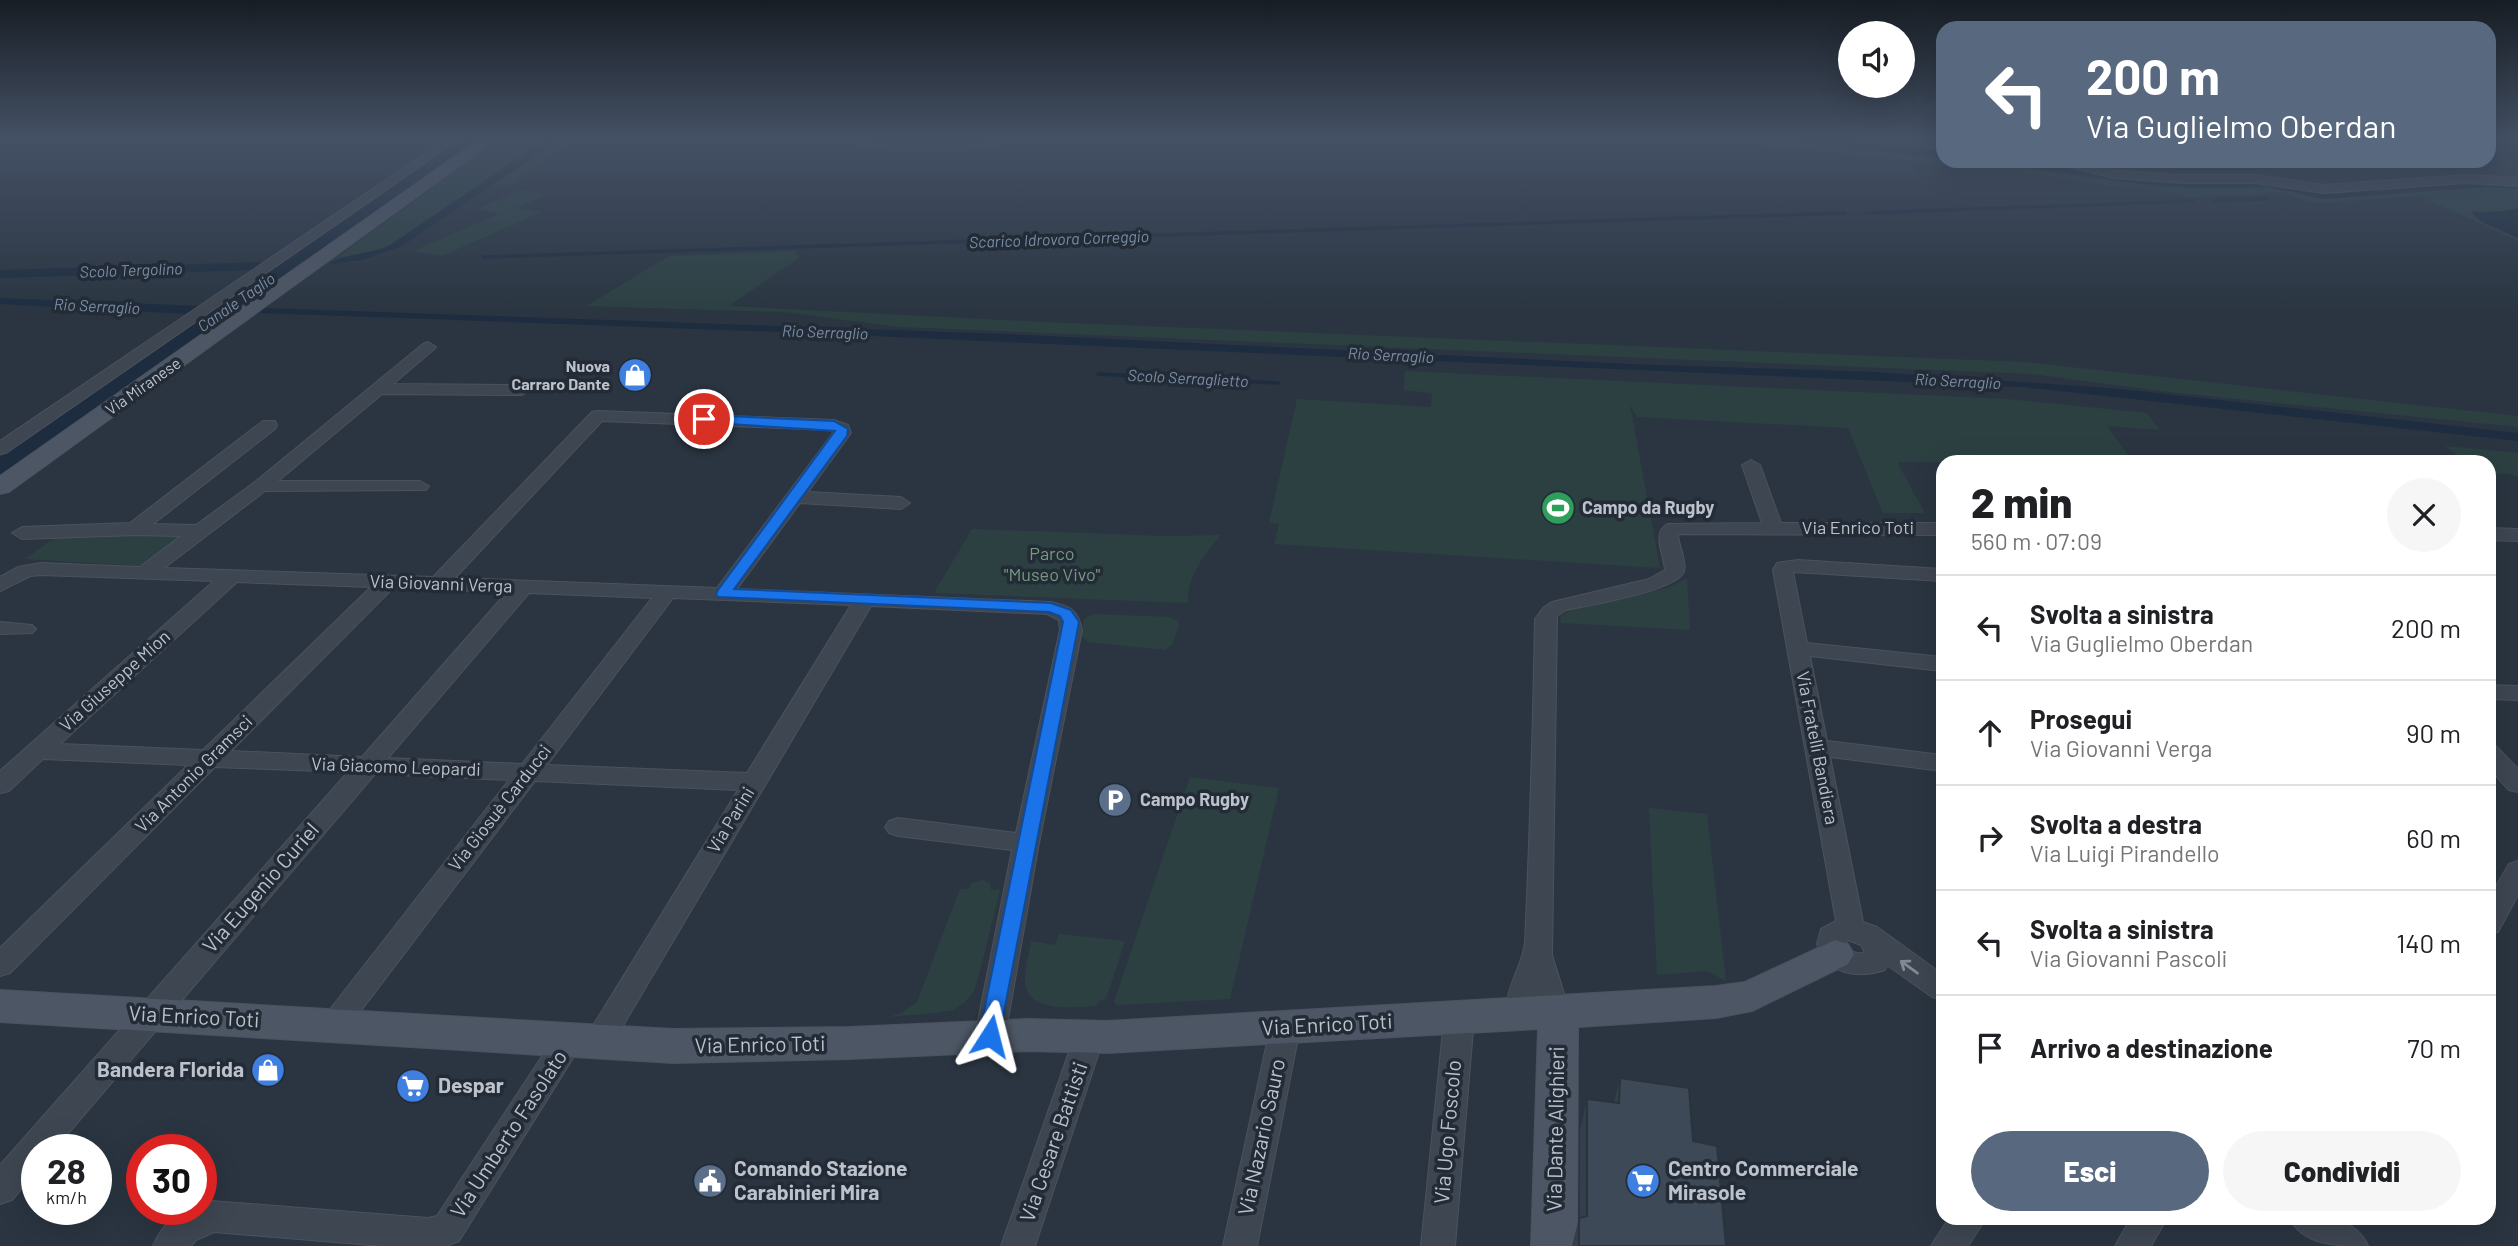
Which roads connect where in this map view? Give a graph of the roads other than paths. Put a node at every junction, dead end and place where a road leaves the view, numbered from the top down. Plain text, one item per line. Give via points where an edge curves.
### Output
1 (371, 196) edge
2 (409, 196) edge
3 (428, 347) dead end
4 (378, 389) junction
5 (522, 390) dead end
6 (269, 425) dead end
7 (0, 449) edge
8 (1751, 466) dead end
9 (261, 486) junction
10 (420, 486) dead end
11 (0, 487) edge
12 (794, 497) junction
13 (901, 503) dead end
14 (1773, 528) junction
15 (1936, 528) edge
16 (135, 529) junction
17 (201, 531) junction
18 (22, 533) dead end
19 (2496, 534) edge
20 (2518, 535) edge
21 (144, 573) junction
22 (1936, 575) edge
23 (231, 577) junction
24 (387, 583) junction
25 (0, 585) edge
26 (437, 585) junction
27 (523, 587) junction
28 (667, 592) junction
29 (723, 594) junction
30 (865, 599) junction
31 (0, 628) edge
32 (25, 629) dead end
33 (1798, 648) junction
34 (1936, 663) edge
35 (2496, 692) edge
36 (2518, 693) edge
37 (1817, 748) junction
38 (38, 751) junction
39 (210, 759) junction
40 (2496, 761) edge
41 (1936, 762) edge
42 (368, 766) junction
43 (530, 772) junction
44 (754, 782) junction
45 (2518, 784) edge
46 (0, 785) edge
47 (898, 827) dead end
48 (1026, 843) junction
49 (2518, 871) edge
50 (2496, 911) edge
51 (1843, 942) junction
52 (0, 965) edge
53 (1936, 985) edge
54 (0, 1006) edge
55 (152, 1014) junction
56 (1538, 1014) junction
57 (1456, 1019) junction
58 (334, 1025) junction
59 (1282, 1028) junction
60 (990, 1036) junction
61 (1086, 1037) junction
62 (583, 1042) junction
63 (0, 1189) edge
64 (1964, 1225) edge
65 (2146, 1225) edge
66 (170, 1246) edge
67 (1018, 1246) edge
68 (1240, 1246) edge
69 (1438, 1246) edge
70 (1554, 1246) edge
71 (1948, 1246) edge
72 (2132, 1246) edge

1 - 7 street
2 - 11 street, Via Miranese
3 - 4 street
4 - 5 street
4 - 9 street
6 - 16 street
8 - 14 street
9 - 10 street
9 - 17 street
12 - 13 street
12 - 26 street via 842,429 834,425 598,416
12 - 29 street
14 - 15 street, Via Enrico Toti
14 - 56 street, Via Enrico Toti via 1675,528 1668,535 1674,573 1656,583 1559,607 1545,619 1538,955 1522,995
16 - 17 street
16 - 18 street
17 - 21 street
19 - 20 street
21 - 23 street, Via Giovanni Verga
21 - 25 street, Via Giovanni Verga via 41,569 18,574
22 - 33 street, Via Fratelli Bandiera via 1784,567
23 - 24 street, Via Giovanni Verga
23 - 38 street, Via Giuseppe Mion
24 - 26 street, Via Giovanni Verga
24 - 39 street, Via Antonio Gramsci
26 - 27 street, Via Giovanni Verga
27 - 28 street, Via Giovanni Verga
27 - 42 street, Via Eugenio Curiel
28 - 29 street, Via Giovanni Verga
28 - 43 street, Via Giosuè Carducci
29 - 30 street, Via Giovanni Verga
30 - 44 street, Via Parini
30 - 48 street, Via Giovanni Verga via 1051,608 1069,617 1071,630
31 - 32 street
33 - 34 street
33 - 37 street, Via Fratelli Bandiera
35 - 36 street
37 - 41 street
37 - 51 street, Via Fratelli Bandiera
38 - 39 street, Via Giacomo Leopardi
38 - 46 street, Via Giuseppe Mion
39 - 42 street, Via Giacomo Leopardi
39 - 52 street, Via Antonio Gramsci
40 - 45 street
42 - 43 street, Via Giacomo Leopardi
42 - 55 street, Via Eugenio Curiel
43 - 44 street, Via Giacomo Leopardi
43 - 58 street, Via Giosuè Carducci
44 - 62 street, Via Parini
47 - 48 street
48 - 60 street
49 - 50 street
53 -> 51 street via 1876,942 1880,953 1871,964 1851,963
51 - 56 street, Via Enrico Toti via 1752,996
54 - 55 street, Via Enrico Toti
55 - 58 street, Via Enrico Toti
55 - 63 street, Via Eugenio Curiel
56 - 57 street, Via Enrico Toti
56 - 70 street, Via Dante Alighieri via 1558,1024
57 - 59 street, Via Enrico Toti
57 - 69 street, Via Ugo Foscolo
58 - 62 street, Via Enrico Toti
59 - 61 street, Via Enrico Toti
59 - 68 street, Via Nazario Sauro
60 - 61 street, Via Enrico Toti
60 - 62 street, Via Enrico Toti via 762,1046
61 - 67 street, Via Cesare Battisti
62 - 66 street, Via Umberto Fasolato via 447,1230 428,1234 212,1216 184,1229
64 - 71 street
65 - 72 street

